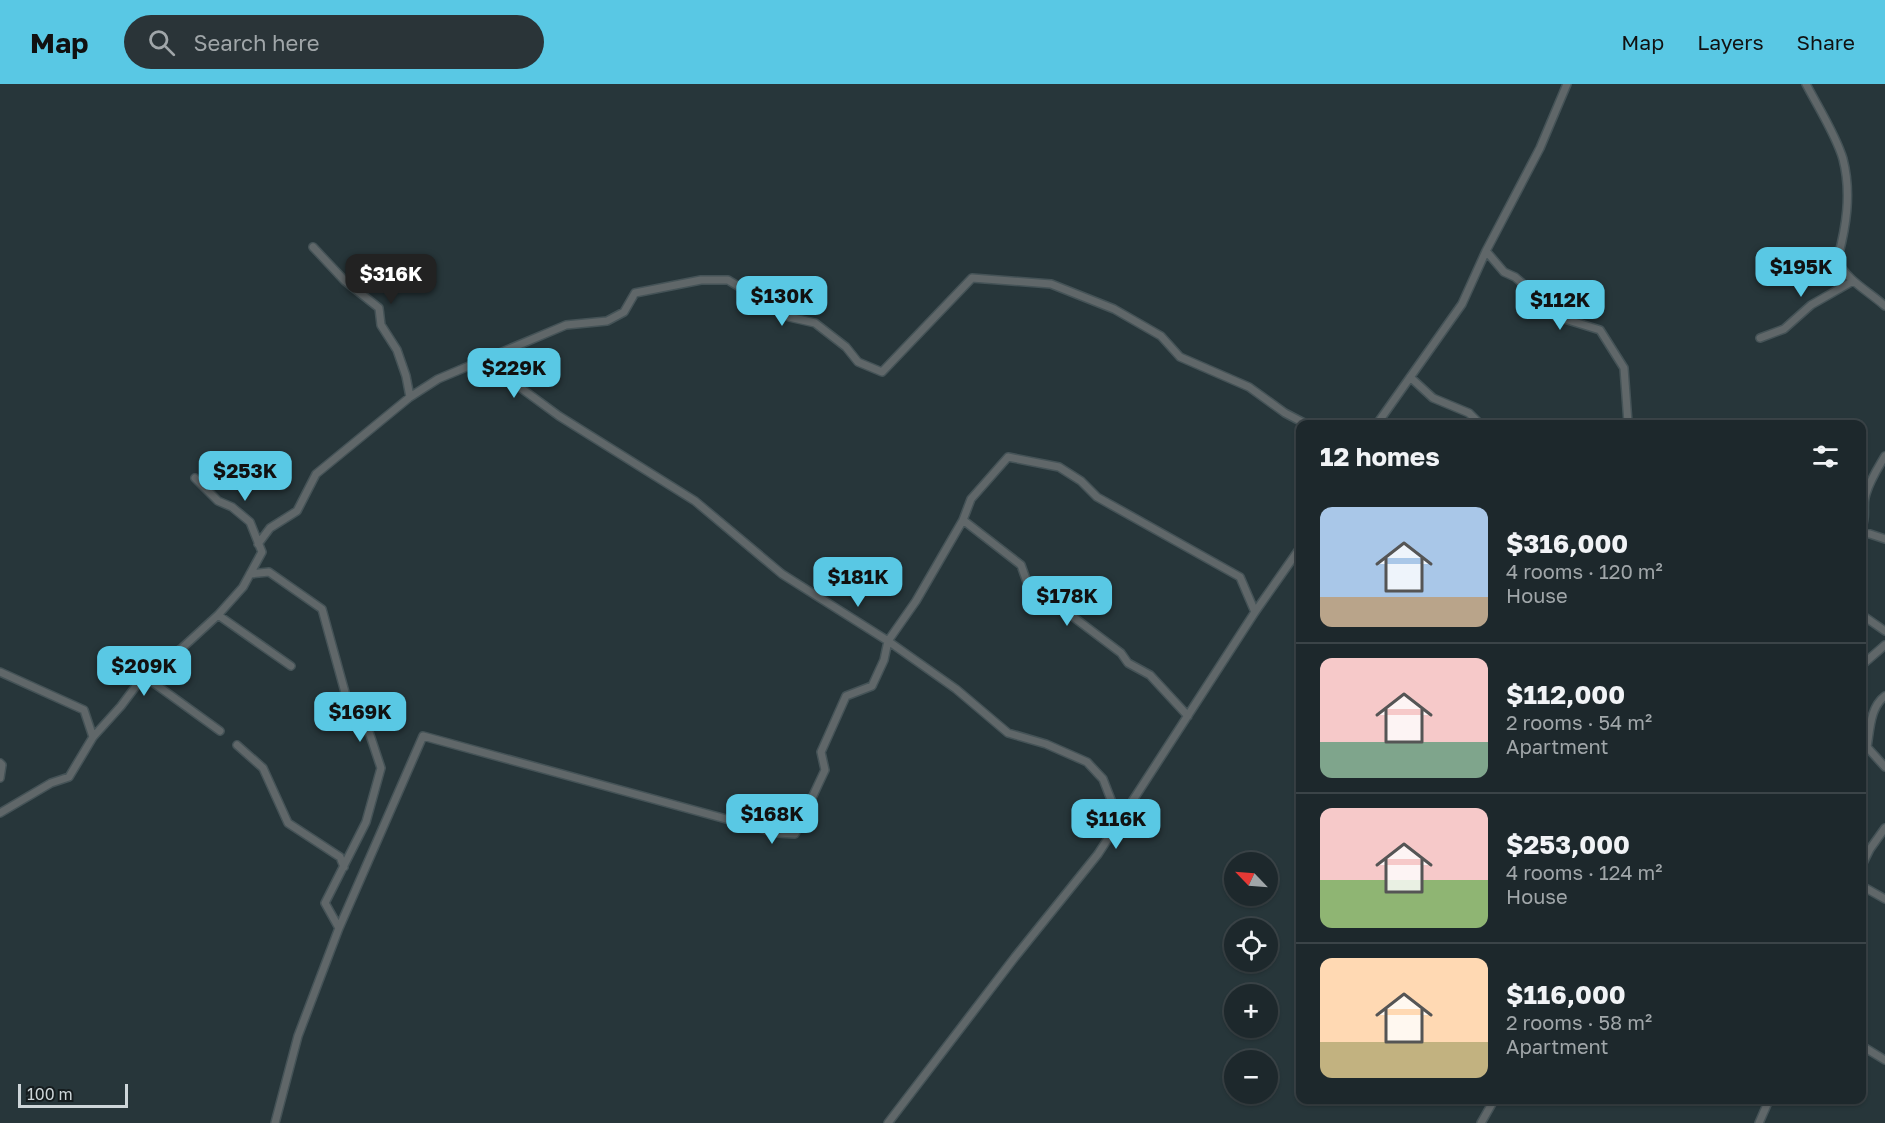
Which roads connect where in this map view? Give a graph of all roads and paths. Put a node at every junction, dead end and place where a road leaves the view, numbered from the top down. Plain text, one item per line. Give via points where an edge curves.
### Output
1 (1567, 84) edge
2 (1806, 84) edge
3 (313, 247) dead end
4 (1486, 250) junction
5 (1853, 281) junction
6 (1885, 306) edge
7 (1760, 338) dead end
8 (484, 361) junction
9 (1410, 377) junction
10 (410, 397) junction
11 (1298, 420) edge
12 (1380, 420) edge
13 (1476, 420) edge
14 (1628, 420) edge
15 (1885, 456) edge
16 (195, 478) dead end
17 (1866, 494) edge
18 (963, 520) junction
19 (1866, 534) edge
20 (1885, 539) edge
21 (258, 544) junction
22 (1296, 554) edge
23 (250, 574) junction
24 (1255, 612) junction
25 (218, 615) junction
26 (1866, 618) edge
27 (1885, 631) edge
28 (888, 641) junction
29 (1885, 645) edge
30 (1866, 662) edge
31 (291, 666) dead end
32 (0, 672) edge
33 (144, 676) junction
34 (1885, 696) edge
35 (1188, 716) junction
36 (220, 731) dead end
37 (93, 737) junction
38 (1866, 738) edge
39 (237, 745) dead end
40 (1866, 748) edge
41 (0, 763) edge
42 (1885, 766) edge
43 (0, 778) edge
44 (0, 813) edge
45 (1120, 823) junction
46 (1885, 828) edge
47 (1866, 856) edge
48 (344, 867) junction
49 (1866, 887) edge
50 (1885, 899) edge
51 (339, 928) junction
52 (1866, 1048) edge
53 (1885, 1060) edge
54 (1492, 1104) edge
55 (1767, 1104) edge
56 (275, 1123) edge
57 (888, 1123) edge
58 (1481, 1123) edge
59 (1759, 1123) edge

1 - 4 street via 1540,148
2 - 5 street via 1843,159 1847,217 1837,261
3 - 10 street via 345,281 379,308 381,326 397,350
4 - 9 street via 1462,304
4 - 14 street via 1504,272 1543,301 1555,316 1600,330 1624,368
5 - 6 street
5 - 7 street via 1811,305 1784,329
8 - 10 street via 438,379
8 - 11 street via 566,325 607,321 624,312 635,293 701,280 728,280 789,317 816,323 858,362 882,372 972,278 1016,280 1051,284 1114,309 1161,336 1180,357 1249,387
8 - 28 street via 559,416 695,501 782,574
9 - 12 street
9 - 13 street via 1433,398 1469,413
10 - 21 street via 316,474 297,511 270,528
15 - 17 street
16 - 21 street via 218,501 250,522
18 - 24 street via 971,499 1008,457 1059,467 1097,497 1240,577
18 - 28 street
18 - 35 street via 1021,565 1027,582 1121,653 1128,663 1150,675
19 - 20 street
21 - 23 street via 262,552
22 - 24 street
23 - 25 street
23 - 48 street via 269,572 322,609 346,696 364,717 378,758 381,768 366,822
24 - 35 street
25 - 31 street
25 - 33 street via 183,648
26 - 27 street
28 - 45 street via 956,689 1008,733 1087,762 1103,779
28 - 51 street via 872,686 846,696 820,752 825,770 795,834 777,833 423,736
29 - 30 street
32 - 37 street via 84,710
33 - 36 street
33 - 37 street
34 - 38 street via 1872,716
35 - 45 street
37 - 44 street via 69,777 51,783
39 - 48 street via 263,768 288,823 340,857
40 - 42 street
41 - 43 street
45 - 57 street
46 - 47 street
48 - 51 street via 325,903
49 - 50 street
51 - 56 street via 298,1036
52 - 53 street
54 - 58 street
55 - 59 street

